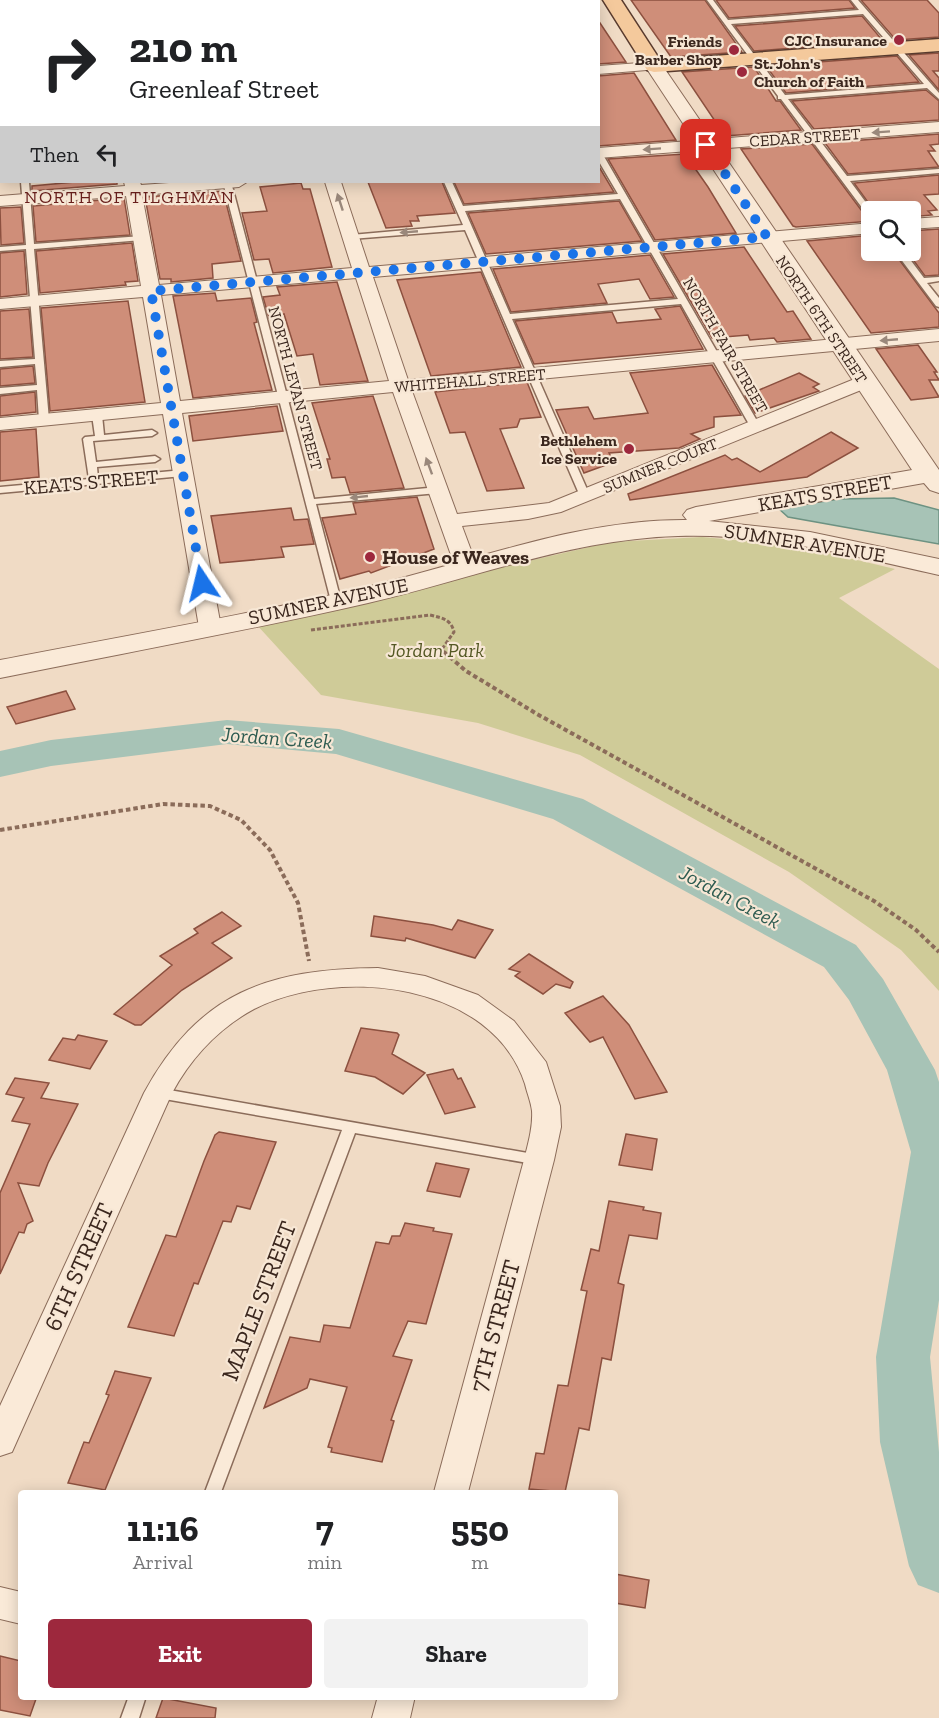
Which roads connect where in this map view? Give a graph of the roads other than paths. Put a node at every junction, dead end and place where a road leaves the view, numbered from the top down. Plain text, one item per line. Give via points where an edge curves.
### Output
1 (612, 0) edge
2 (710, 0) edge
3 (854, 0) edge
4 (864, 12) junction
5 (726, 22) junction
6 (939, 45) edge
7 (896, 48) junction
8 (752, 58) junction
9 (654, 66) junction
10 (600, 70) edge
11 (930, 84) junction
12 (781, 97) junction
13 (939, 97) edge
14 (939, 128) edge
15 (812, 136) junction
16 (706, 145) junction
17 (600, 153) edge
18 (600, 156) edge
19 (939, 171) edge
20 (844, 179) junction
21 (25, 183) edge
22 (206, 183) edge
23 (231, 183) edge
24 (333, 183) edge
25 (448, 183) edge
26 (133, 186) edge
27 (623, 196) junction
28 (27, 199) junction
29 (0, 201) edge
30 (861, 201) edge
31 (459, 209) junction
32 (939, 222) edge
33 (921, 223) edge
34 (467, 227) junction
35 (861, 229) edge
36 (351, 237) junction
37 (767, 237) junction
38 (142, 238) junction
39 (31, 247) junction
40 (652, 247) junction
41 (0, 249) edge
42 (907, 261) edge
43 (483, 262) junction
44 (363, 272) junction
45 (939, 279) edge
46 (922, 281) junction
47 (252, 282) junction
48 (151, 291) junction
49 (35, 300) junction
50 (684, 302) junction
51 (0, 303) edge
52 (939, 304) edge
53 (507, 317) junction
54 (939, 336) edge
55 (839, 345) junction
56 (716, 357) junction
57 (40, 361) junction
58 (0, 364) edge
59 (532, 374) junction
60 (864, 382) junction
61 (41, 387) junction
62 (401, 387) junction
63 (0, 391) edge
64 (283, 398) junction
65 (172, 408) junction
66 (97, 415) junction
67 (44, 420) junction
68 (0, 424) edge
69 (755, 426) junction
70 (152, 433) dead end
71 (100, 437) junction
72 (155, 459) dead end
73 (92, 465) junction
74 (183, 473) junction
75 (934, 480) edge
76 (94, 481) junction
77 (0, 490) edge
78 (438, 490) junction
79 (585, 496) junction
80 (310, 502) junction
81 (449, 521) junction
82 (617, 534) junction
83 (939, 567) edge
84 (467, 569) junction
85 (336, 601) junction
86 (210, 627) junction
87 (0, 669) edge
88 (314, 980) joint
89 (158, 1093) junction
90 (350, 1127) junction
91 (539, 1160) junction
92 (0, 1442) edge
93 (214, 1490) edge
94 (452, 1490) edge
95 (0, 1603) edge
96 (18, 1607) edge
97 (137, 1700) edge
98 (396, 1700) edge
99 (130, 1718) edge
100 (391, 1718) edge

1 - 9 main road, NORTH 6TH STREET
2 - 5 lane
3 - 4 lane
4 - 5 lane
4 - 7 lane
5 - 8 lane
6 - 7 main road
7 - 8 main road
7 - 11 lane
8 - 9 main road
8 - 12 lane
9 - 10 street
9 - 16 street, NORTH 6TH STREET
11 - 12 lane
11 - 13 lane
12 - 15 lane
14 -> 15 street, CEDAR STREET
15 - 16 street, CEDAR STREET
15 - 20 lane
16 -> 17 street, CEDAR STREET
16 - 37 street, NORTH 6TH STREET
18 - 27 lane, NORTH FAIR STREET
19 - 20 lane
20 - 30 lane
21 - 28 lane
22 - 26 street
23 - 47 lane, NORTH LEVAN STREET
36 -> 24 street
25 - 31 lane
26 - 28 street
26 - 38 street
27 - 31 lane
27 - 40 lane, NORTH FAIR STREET
28 - 29 street
28 - 39 lane
31 - 34 lane
32 - 33 street
34 -> 36 lane
34 - 43 lane
35 - 37 street
36 - 44 street
37 - 40 street
37 - 55 street, NORTH 6TH STREET
38 - 39 lane
38 - 48 street
39 - 41 lane
39 - 49 lane
40 - 43 street
40 - 50 lane, NORTH FAIR STREET
42 - 46 lane
43 - 44 street
43 - 53 lane
44 - 47 street
44 - 62 street
45 - 46 lane
46 - 52 lane
47 - 48 street
47 - 64 lane, NORTH LEVAN STREET
48 - 49 street
48 - 65 street
49 - 51 street
49 - 57 lane
50 - 53 lane
50 - 56 lane, NORTH FAIR STREET
53 - 59 lane
54 -> 55 street, WHITEHALL STREET
55 - 56 street, WHITEHALL STREET
55 - 60 street, NORTH 6TH STREET
56 - 59 street, WHITEHALL STREET
56 - 69 lane, NORTH FAIR STREET
57 - 58 lane
57 - 61 lane
59 - 62 street, WHITEHALL STREET
59 - 79 lane
60 - 69 street, SUMNER COURT
60 - 75 street, NORTH 6TH STREET
61 - 63 lane
61 - 67 lane
62 - 64 street, WHITEHALL STREET
78 -> 62 street
64 - 65 street, WHITEHALL STREET
64 - 80 lane, NORTH LEVAN STREET
65 - 66 street, WHITEHALL STREET
65 - 74 street
66 - 67 street, WHITEHALL STREET
66 - 71 lane
67 - 68 street, WHITEHALL STREET
69 - 79 street, SUMNER COURT
70 - 71 lane
71 - 73 lane via 88,439
72 - 73 lane
73 - 76 lane
74 - 76 lane, KEATS STREET
74 - 86 street
75 - 82 street, KEATS STREET via 703,514
76 - 77 lane, KEATS STREET
78 -> 80 lane
78 - 81 street
79 - 81 street, SUMNER COURT via 528,513
80 - 85 lane, NORTH LEVAN STREET
81 - 84 street
82 - 83 street, SUMNER AVENUE via 679,528 746,531 844,546
82 - 84 street, SUMNER AVENUE
84 - 85 street, SUMNER AVENUE
85 - 86 street, SUMNER AVENUE
86 - 87 street, SUMNER AVENUE
88 - 89 street, 6TH STREET via 276,989 220,1018 189,1044
88 - 91 street, 7TH STREET via 354,976 400,979 463,999 488,1015 510,1034 540,1081 546,1132
89 - 90 lane
89 - 92 street, 6TH STREET
90 - 91 lane
90 - 93 lane, MAPLE STREET
91 - 94 street, 7TH STREET
95 - 96 street
97 - 99 lane
98 - 100 street

